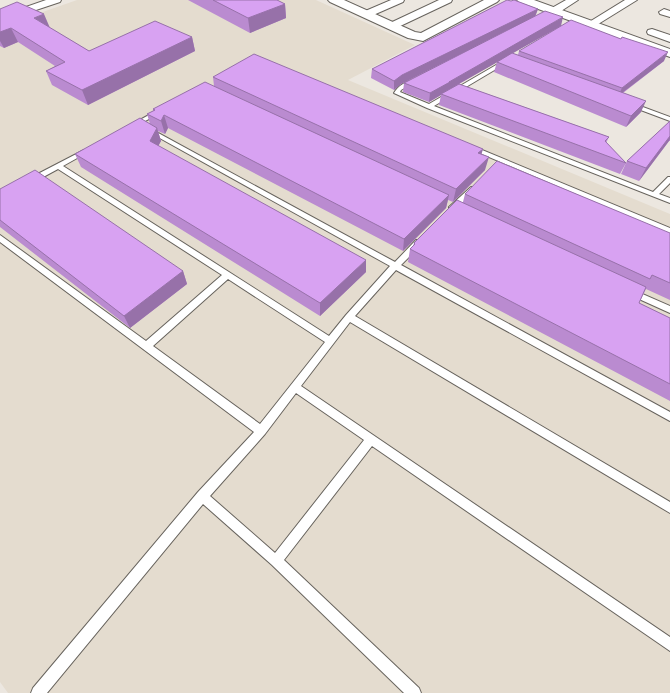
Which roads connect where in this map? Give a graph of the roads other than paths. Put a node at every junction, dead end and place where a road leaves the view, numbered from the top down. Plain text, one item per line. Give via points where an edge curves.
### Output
1 (56, 0) edge
2 (334, 0) edge
3 (399, 0) edge
4 (447, 0) edge
5 (493, 0) edge
6 (523, 0) edge
7 (574, 0) edge
8 (632, 0) edge
9 (550, 13) junction
10 (367, 14) junction
11 (0, 19) edge
12 (591, 24) junction
13 (392, 26) junction
14 (652, 32) dead end
15 (670, 39) edge
16 (670, 53) edge
17 (508, 60) edge
18 (418, 79) edge
19 (626, 103) edge
20 (429, 107) junction
21 (163, 109) edge
22 (670, 119) edge
23 (137, 123) junction
24 (124, 130) edge
25 (465, 145) edge
26 (91, 148) edge
27 (58, 166) junction
28 (670, 179) edge
29 (480, 182) edge
30 (26, 184) edge
31 (654, 195) junction
32 (670, 201) edge
33 (442, 218) edge
34 (670, 231) edge
35 (427, 234) edge
36 (0, 238) edge
37 (396, 264) junction
38 (227, 275) junction
39 (627, 290) edge
40 (670, 310) edge
41 (350, 317) junction
42 (330, 341) junction
43 (147, 346) junction
44 (295, 387) junction
45 (670, 417) edge
46 (260, 431) junction
47 (371, 439) junction
48 (202, 496) junction
49 (670, 508) edge
50 (276, 562) junction
51 (670, 645) edge
52 (38, 693) edge
53 (414, 693) edge

1 - 11 street
2 - 10 street
3 - 10 street
4 - 13 street
5 - 13 street via 423,37
6 - 9 street
7 - 9 street
8 - 12 street
9 - 12 street
10 - 13 street
12 - 16 street
14 - 15 street
17 - 20 lane
18 - 20 lane via 399,89 397,93
19 - 22 lane
20 - 31 lane
21 - 23 lane
23 - 24 lane
23 - 37 lane
25 - 34 lane via 499,163
26 - 27 lane
27 - 30 lane
27 - 38 lane
28 - 31 lane
29 - 33 lane
31 - 32 lane
35 - 37 lane
36 - 43 lane
37 - 41 lane
37 - 45 lane
38 - 42 lane
38 - 43 lane
39 - 40 lane
41 - 42 lane
41 - 49 lane
42 - 44 lane
43 - 46 lane
44 - 46 lane
44 - 47 lane
46 - 48 lane
47 - 50 lane
47 - 51 lane
48 - 50 lane
48 - 52 lane
50 - 53 lane

